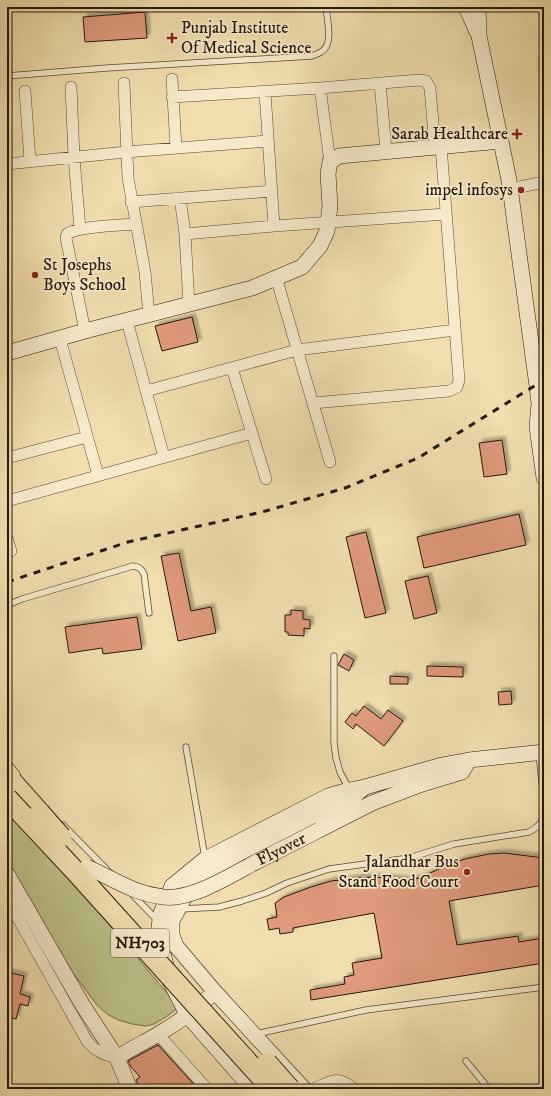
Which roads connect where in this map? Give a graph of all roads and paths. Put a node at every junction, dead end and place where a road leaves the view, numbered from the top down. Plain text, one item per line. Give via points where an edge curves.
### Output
1 (326, 7) edge
2 (466, 7) edge
3 (478, 7) edge
4 (479, 36) junction
5 (7, 76) edge
6 (172, 79) dead end
7 (124, 83) dead end
8 (380, 83) junction
9 (71, 87) dead end
10 (320, 88) junction
11 (25, 91) dead end
12 (265, 92) junction
13 (172, 97) junction
14 (268, 141) junction
15 (501, 141) junction
16 (438, 146) junction
17 (176, 148) junction
18 (386, 151) junction
19 (126, 152) junction
20 (74, 157) junction
21 (30, 161) junction
22 (330, 162) junction
23 (7, 164) edge
24 (544, 182) edge
25 (510, 189) junction
26 (272, 191) junction
27 (180, 198) junction
28 (131, 202) junction
29 (446, 214) junction
30 (328, 222) junction
31 (136, 224) junction
32 (274, 226) junction
33 (80, 229) junction
34 (185, 234) junction
35 (276, 278) junction
36 (189, 304) junction
37 (149, 316) junction
38 (127, 321) junction
39 (455, 330) junction
40 (85, 331) junction
41 (60, 339) junction
42 (297, 350) junction
43 (7, 353) edge
44 (232, 368) junction
45 (146, 391) junction
46 (313, 403) junction
47 (542, 411) edge
48 (252, 433) junction
49 (87, 437) junction
50 (164, 457) junction
51 (7, 458) edge
52 (330, 462) dead end
53 (98, 475) junction
54 (544, 478) edge
55 (266, 479) dead end
56 (7, 501) edge
57 (7, 538) edge
58 (11, 551) dead end
59 (7, 605) edge
60 (149, 613) dead end
61 (334, 656) dead end
62 (186, 747) dead end
63 (541, 752) edge
64 (469, 760) junction
65 (7, 762) edge
66 (14, 778) edge
67 (365, 787) junction
68 (349, 790) junction
69 (7, 798) edge
70 (544, 801) edge
71 (544, 810) edge
72 (56, 818) dead end
73 (205, 859) junction
74 (87, 867) junction
75 (7, 874) edge
76 (7, 899) edge
77 (178, 909) junction
78 (160, 922) junction
79 (544, 987) edge
80 (215, 992) junction
81 (188, 1016) junction
82 (158, 1034) junction
83 (254, 1035) junction
84 (117, 1058) junction
85 (466, 1061) dead end
86 (7, 1084) edge
87 (10, 1089) edge
88 (130, 1089) edge
89 (207, 1089) edge
90 (252, 1089) edge
91 (272, 1089) edge
92 (290, 1089) edge
93 (304, 1089) edge
94 (313, 1089) edge
95 (354, 1089) edge
96 (489, 1089) edge

1 - 5 lane via 327,46 322,52 312,56
2 - 4 street
3 - 4 street
4 - 15 street
6 - 13 street
7 - 19 street
8 - 10 street
8 - 16 street via 419,80 429,84
8 - 18 street
9 - 20 street
10 - 12 street
10 - 22 street
11 - 21 street
12 - 13 street
12 - 14 street
13 - 17 street
14 - 17 street
14 - 26 street
15 - 16 street
15 - 25 street
16 - 18 street
16 - 29 street
17 - 19 street
18 - 22 street via 339,156
19 - 20 street
19 - 28 street
20 - 21 street
20 - 33 street
21 - 23 street
22 - 30 street
24 - 25 street
25 - 47 street
26 - 27 street
26 - 32 street
27 - 28 street
27 - 34 street
28 - 31 street
29 - 30 street
29 - 39 street
30 - 32 street
30 - 35 street via 320,246 302,266
31 - 33 street
31 - 37 street via 145,272
32 - 34 street
33 - 40 street via 70,232 66,238
34 - 36 street
35 - 36 street via 252,288
35 - 42 street
36 - 37 street
37 - 38 street
38 - 40 street
38 - 45 street
39 - 42 street
39 - 46 street via 459,380 456,387 449,391
40 - 41 street
41 - 43 street
41 - 49 street
42 - 44 street
42 - 46 street
44 - 45 street
44 - 48 street
45 - 50 street
46 - 52 street
47 - 54 street via 537,427
48 - 50 street
48 - 55 street
49 - 51 street
49 - 53 street
50 - 53 street
53 - 56 street
57 - 58 street
59 - 60 lane via 132,566 138,567 144,574
61 - 68 lane via 334,743 340,772
62 - 73 lane
63 - 64 street
63 - 70 lane
64 - 67 street
64 - 74 street, Flyover, bridge via 462,772 372,802 215,884 186,896 165,898 146,894
65 - 66 lane
66 - 74 highway, Flyover / NH703, bridge
67 - 68 street
67 - 77 street via 348,802 212,870 191,885
68 - 73 street via 328,796
69 - 91 highway, NH703, bridge
71 - 77 lane via 539,827 529,832 454,844 409,858 329,869 266,893 219,907
72 - 78 lane
73 - 78 street via 172,886
74 - 92 highway, Flyover / NH703, bridge
75 - 84 street via 82,1004
76 - 84 street via 87,1041 94,1049
77 - 80 street via 172,921 172,935 176,946
78 - 81 street via 158,934 170,981
79 - 83 lane via 366,1010
80 - 81 street
80 - 83 street
81 - 82 street
81 - 90 street
82 - 84 street
82 - 89 street
83 - 93 street
84 - 88 street
85 - 96 lane
86 - 87 lane
94 - 95 street via 341,1080

